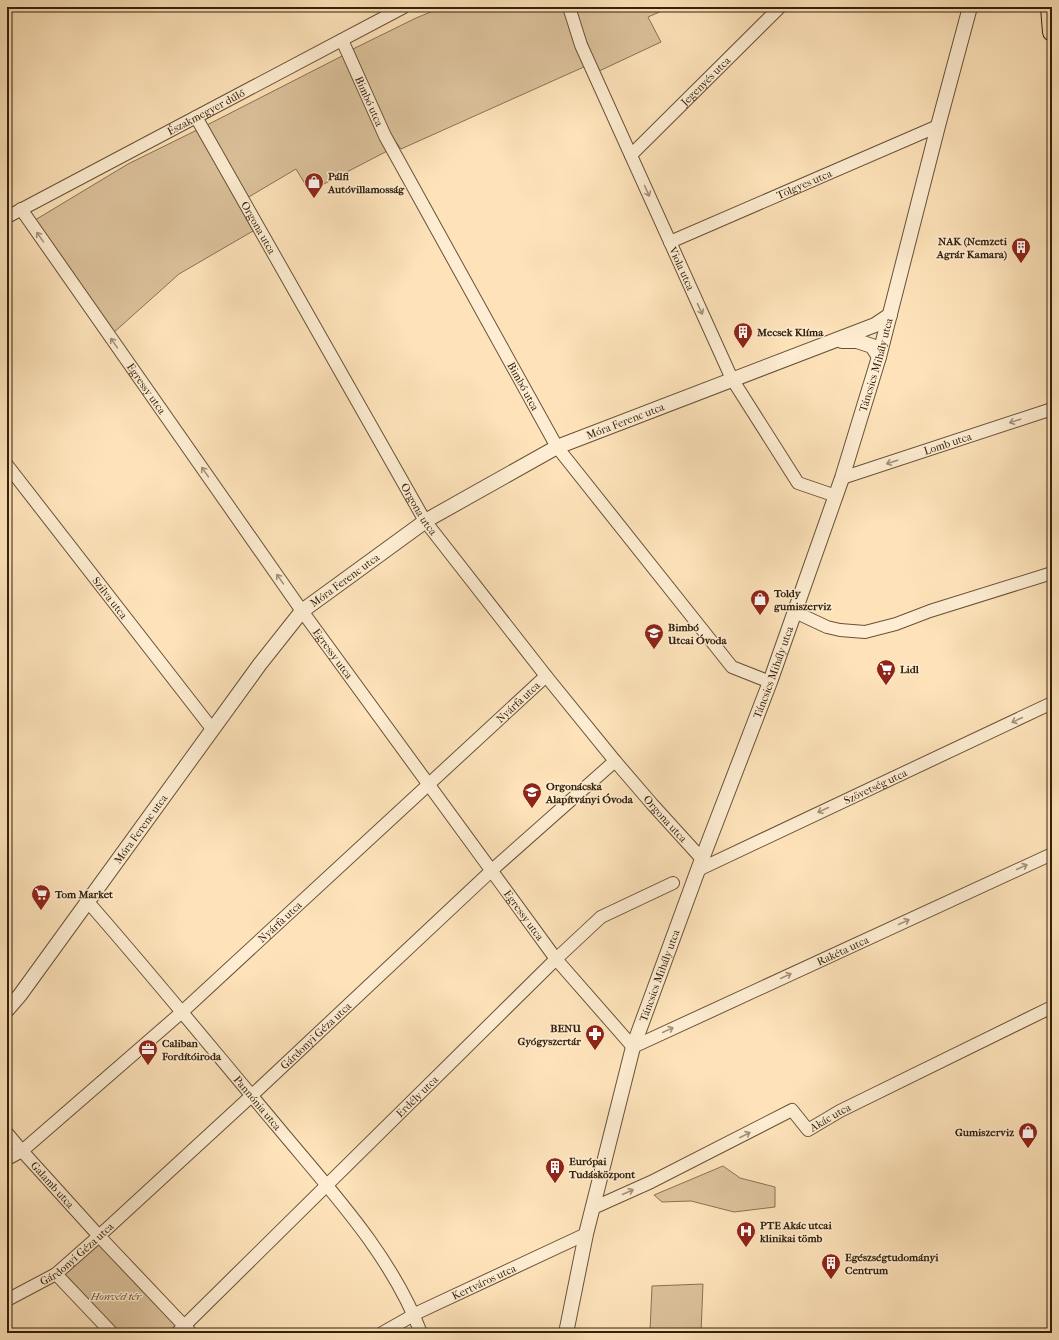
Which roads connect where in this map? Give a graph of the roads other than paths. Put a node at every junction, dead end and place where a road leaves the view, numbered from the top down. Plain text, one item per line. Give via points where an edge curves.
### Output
1 (404, 7) edge
2 (569, 7) edge
3 (780, 7) edge
4 (970, 7) edge
5 (1050, 7) edge
6 (1052, 32) edge
7 (342, 40) junction
8 (196, 117) junction
9 (938, 126) junction
10 (631, 155) junction
11 (21, 209) junction
12 (7, 216) edge
13 (670, 242) junction
14 (890, 315) junction
15 (835, 341) junction
16 (879, 357) junction
17 (732, 379) junction
18 (1052, 409) edge
19 (557, 447) junction
20 (7, 465) edge
21 (842, 478) junction
22 (836, 496) junction
23 (425, 521) junction
24 (1052, 573) edge
25 (1052, 580) edge
26 (1017, 584) junction
27 (302, 611) junction
28 (795, 612) junction
29 (546, 676) junction
30 (770, 682) junction
31 (1052, 703) edge
32 (214, 730) junction
33 (615, 760) junction
34 (428, 784) junction
35 (1052, 854) edge
36 (700, 864) junction
37 (492, 870) junction
38 (673, 883) dead end
39 (88, 902) junction
40 (556, 959) junction
41 (1052, 1007) edge
42 (7, 1010) edge
43 (182, 1012) junction
44 (633, 1047) junction
45 (252, 1096) junction
46 (7, 1133) edge
47 (22, 1151) junction
48 (7, 1159) edge
49 (327, 1186) junction
50 (593, 1208) junction
51 (586, 1234) junction
52 (99, 1236) junction
53 (56, 1274) junction
54 (7, 1300) edge
55 (414, 1314) junction
56 (184, 1331) edge
57 (112, 1333) edge
58 (382, 1333) edge
59 (421, 1333) edge
60 (566, 1333) edge

1 - 7 street, Északmegyer dűlő
2 - 10 street, Viola utca via 581,45
3 - 10 street, Jegenyés utca
4 - 9 street, Táncsics Mihály utca
5 - 6 main road
7 - 8 street, Északmegyer dűlő
7 - 19 street, Bimbó utca via 385,136
8 - 11 street, Északmegyer dűlő
8 - 23 street, Orgona utca
9 - 13 street, Tölgyes utca
9 - 14 street, Táncsics Mihály utca
10 -> 13 street, Viola utca
11 - 12 street, Északmegyer dűlő
27 -> 11 street, Egressy utca
13 -> 17 street, Viola utca
14 - 15 street, Móra Ferenc utca via 875,325
14 - 16 street, Táncsics Mihály utca
15 - 16 street, Móra Ferenc utca via 857,341 872,346
15 - 17 street, Móra Ferenc utca
16 - 21 street, Táncsics Mihály utca
17 - 19 street, Móra Ferenc utca
17 - 22 street, Viola utca via 798,483
18 -> 21 street, Lomb utca
19 - 23 street, Móra Ferenc utca
19 - 30 street, Bimbó utca via 732,667
20 - 32 street, Szilva utca
21 - 22 street, Táncsics Mihály utca
22 - 28 street, Táncsics Mihály utca
23 - 27 street, Móra Ferenc utca
23 - 29 street, Orgona utca
24 - 26 street
25 - 26 street
26 - 28 street via 865,632 827,627
27 - 32 street, Móra Ferenc utca via 260,664
27 - 34 street, Egressy utca
28 - 30 street, Táncsics Mihály utca
29 - 33 street, Orgona utca
29 - 34 street, Nyárfa utca
30 - 36 street, Táncsics Mihály utca
31 -> 36 street, Szövetség utca
32 - 39 street, Móra Ferenc utca
33 - 36 street, Orgona utca
33 - 37 street, Gárdonyi Géza utca
34 - 37 street, Egressy utca
34 - 43 street, Nyárfa utca
44 -> 35 street, Rakéta utca
36 - 44 street, Táncsics Mihály utca
37 - 40 street, Egressy utca
37 - 45 street, Gárdonyi Géza utca
38 - 40 street, Erdély utca via 601,917
39 - 42 street, Móra Ferenc utca
39 - 43 street, Pannónia utca
40 - 44 street, Egressy utca
40 - 49 street, Erdély utca
50 -> 41 street, Akác utca via 651,1182 792,1110 808,1130 840,1111
43 - 45 street, Pannónia utca
43 - 47 street, Nyárfa utca
44 - 50 street, Táncsics Mihály utca
45 - 49 street, Pannónia utca
45 - 52 street, Gárdonyi Géza utca
46 - 47 street, Galamb utca
47 - 48 street, Nyárfa utca
47 - 52 street, Galamb utca
49 - 55 street, Pannónia utca via 393,1274
49 - 56 street, Erdély utca
50 - 51 street, Táncsics Mihály utca
51 - 55 street, Kertváros utca
51 - 60 street, Táncsics Mihály utca
52 - 53 street, Gárdonyi Géza utca
52 - 56 street
53 - 54 street, Gárdonyi Géza utca
53 - 57 street
55 - 58 street, Kertváros utca
55 - 59 street, Pannónia utca

